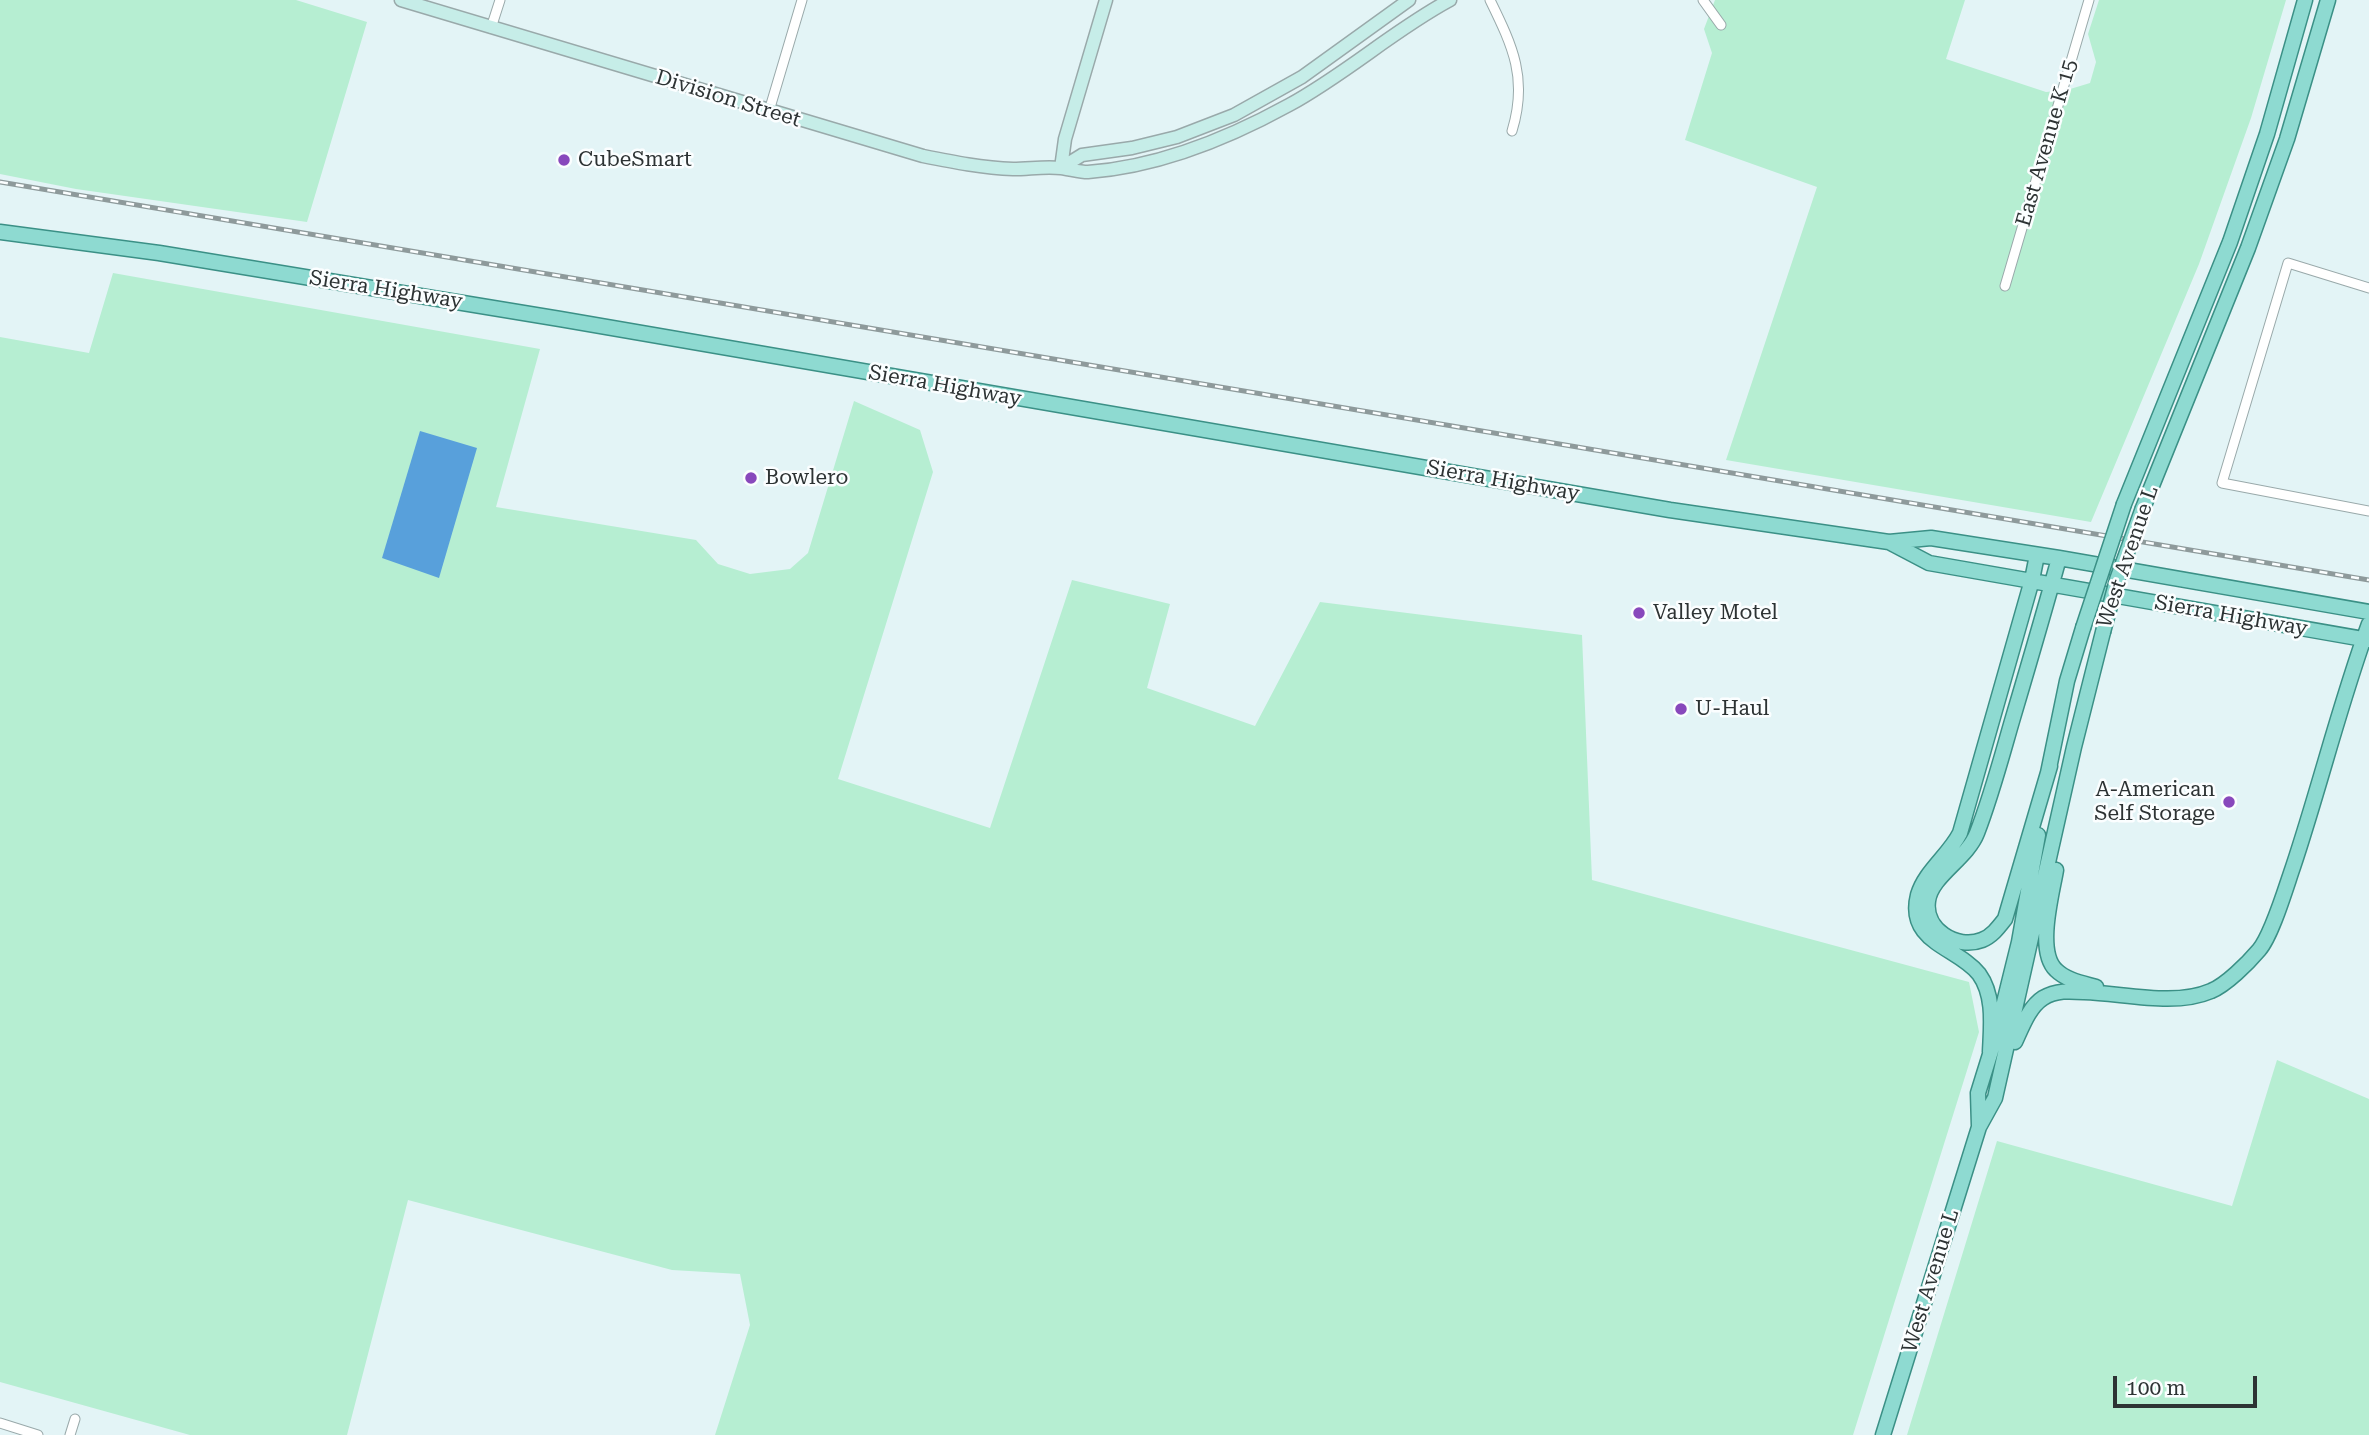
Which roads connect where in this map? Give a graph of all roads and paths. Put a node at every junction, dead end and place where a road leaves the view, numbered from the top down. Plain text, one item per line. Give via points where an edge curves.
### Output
1 (401, 0) edge
2 (500, 0) edge
3 (802, 0) edge
4 (1106, 0) edge
5 (1409, 0) edge
6 (1450, 0) edge
7 (1490, 0) edge
8 (1703, 0) edge
9 (2089, 0) edge
10 (2305, 0) edge
11 (2328, 0) edge
12 (1721, 25) dead end
13 (491, 27) junction
14 (769, 111) junction
15 (1512, 131) dead end
16 (1061, 168) junction
17 (0, 232) edge
18 (2005, 286) dead end
19 (2369, 288) edge
20 (2369, 510) edge
21 (1889, 542) junction
22 (2037, 555) junction
23 (2059, 558) junction
24 (2032, 580) junction
25 (2052, 584) junction
26 (2369, 612) edge
27 (2369, 624) edge
28 (2366, 639) edge
29 (2074, 747) junction
30 (2050, 766) junction
31 (2115, 993) junction
32 (1990, 1052) junction
33 (2002, 1072) junction
34 (1979, 1127) junction
35 (75, 1419) dead end
36 (0, 1423) edge
37 (38, 1435) edge
38 (70, 1435) edge
39 (1882, 1435) edge

1 - 13 main road, Division Street
2 - 13 street
3 - 14 street
4 - 16 main road via 1065,139
5 - 16 main road via 1302,77 1234,115 1177,137 1082,155
6 - 16 main road, Division Street via 1290,105 1239,130 1148,161 1085,172
7 - 15 street via 1518,65 1518,111
8 - 12 street
9 - 18 street, East Avenue K 15
10 - 30 main road, West Avenue L, bridge via 2230,242 2124,504 2067,681
11 - 29 main road, West Avenue L, bridge via 2287,139 2248,248 2118,580
13 - 14 main road, Division Street
14 - 16 main road, Division Street via 923,156 1013,169
17 - 21 main road, Sierra Highway via 547,316 1656,508
19 - 20 street via 2288,263 2222,484
21 - 22 main road, Sierra Highway via 1931,538
21 - 24 main road, Sierra Highway via 1929,564
22 - 23 main road, Sierra Highway
22 - 24 main road
23 - 25 main road
23 - 26 main road, Sierra Highway
24 - 25 main road, Sierra Highway
24 - 32 main road via 1960,833 1923,884 1917,904 1920,923 1932,940 1978,972 1987,989 1992,1018
25 - 28 main road, Sierra Highway
25 - 30 main road via 1976,836 1930,891 1927,908 1940,934 1973,943 1992,934 2005,919
27 - 28 main road
28 - 31 main road via 2261,948 2211,991 2154,999
29 - 31 main road via 2046,948 2058,972
29 - 33 main road, West Avenue L
30 - 32 main road, West Avenue L via 2019,942
31 - 33 main road via 2057,992 2043,998 2025,1021
32 - 34 main road, West Avenue L via 1978,1093
33 - 34 main road, West Avenue L via 1995,1098
34 - 39 main road, West Avenue L
35 - 38 street
36 - 37 street

